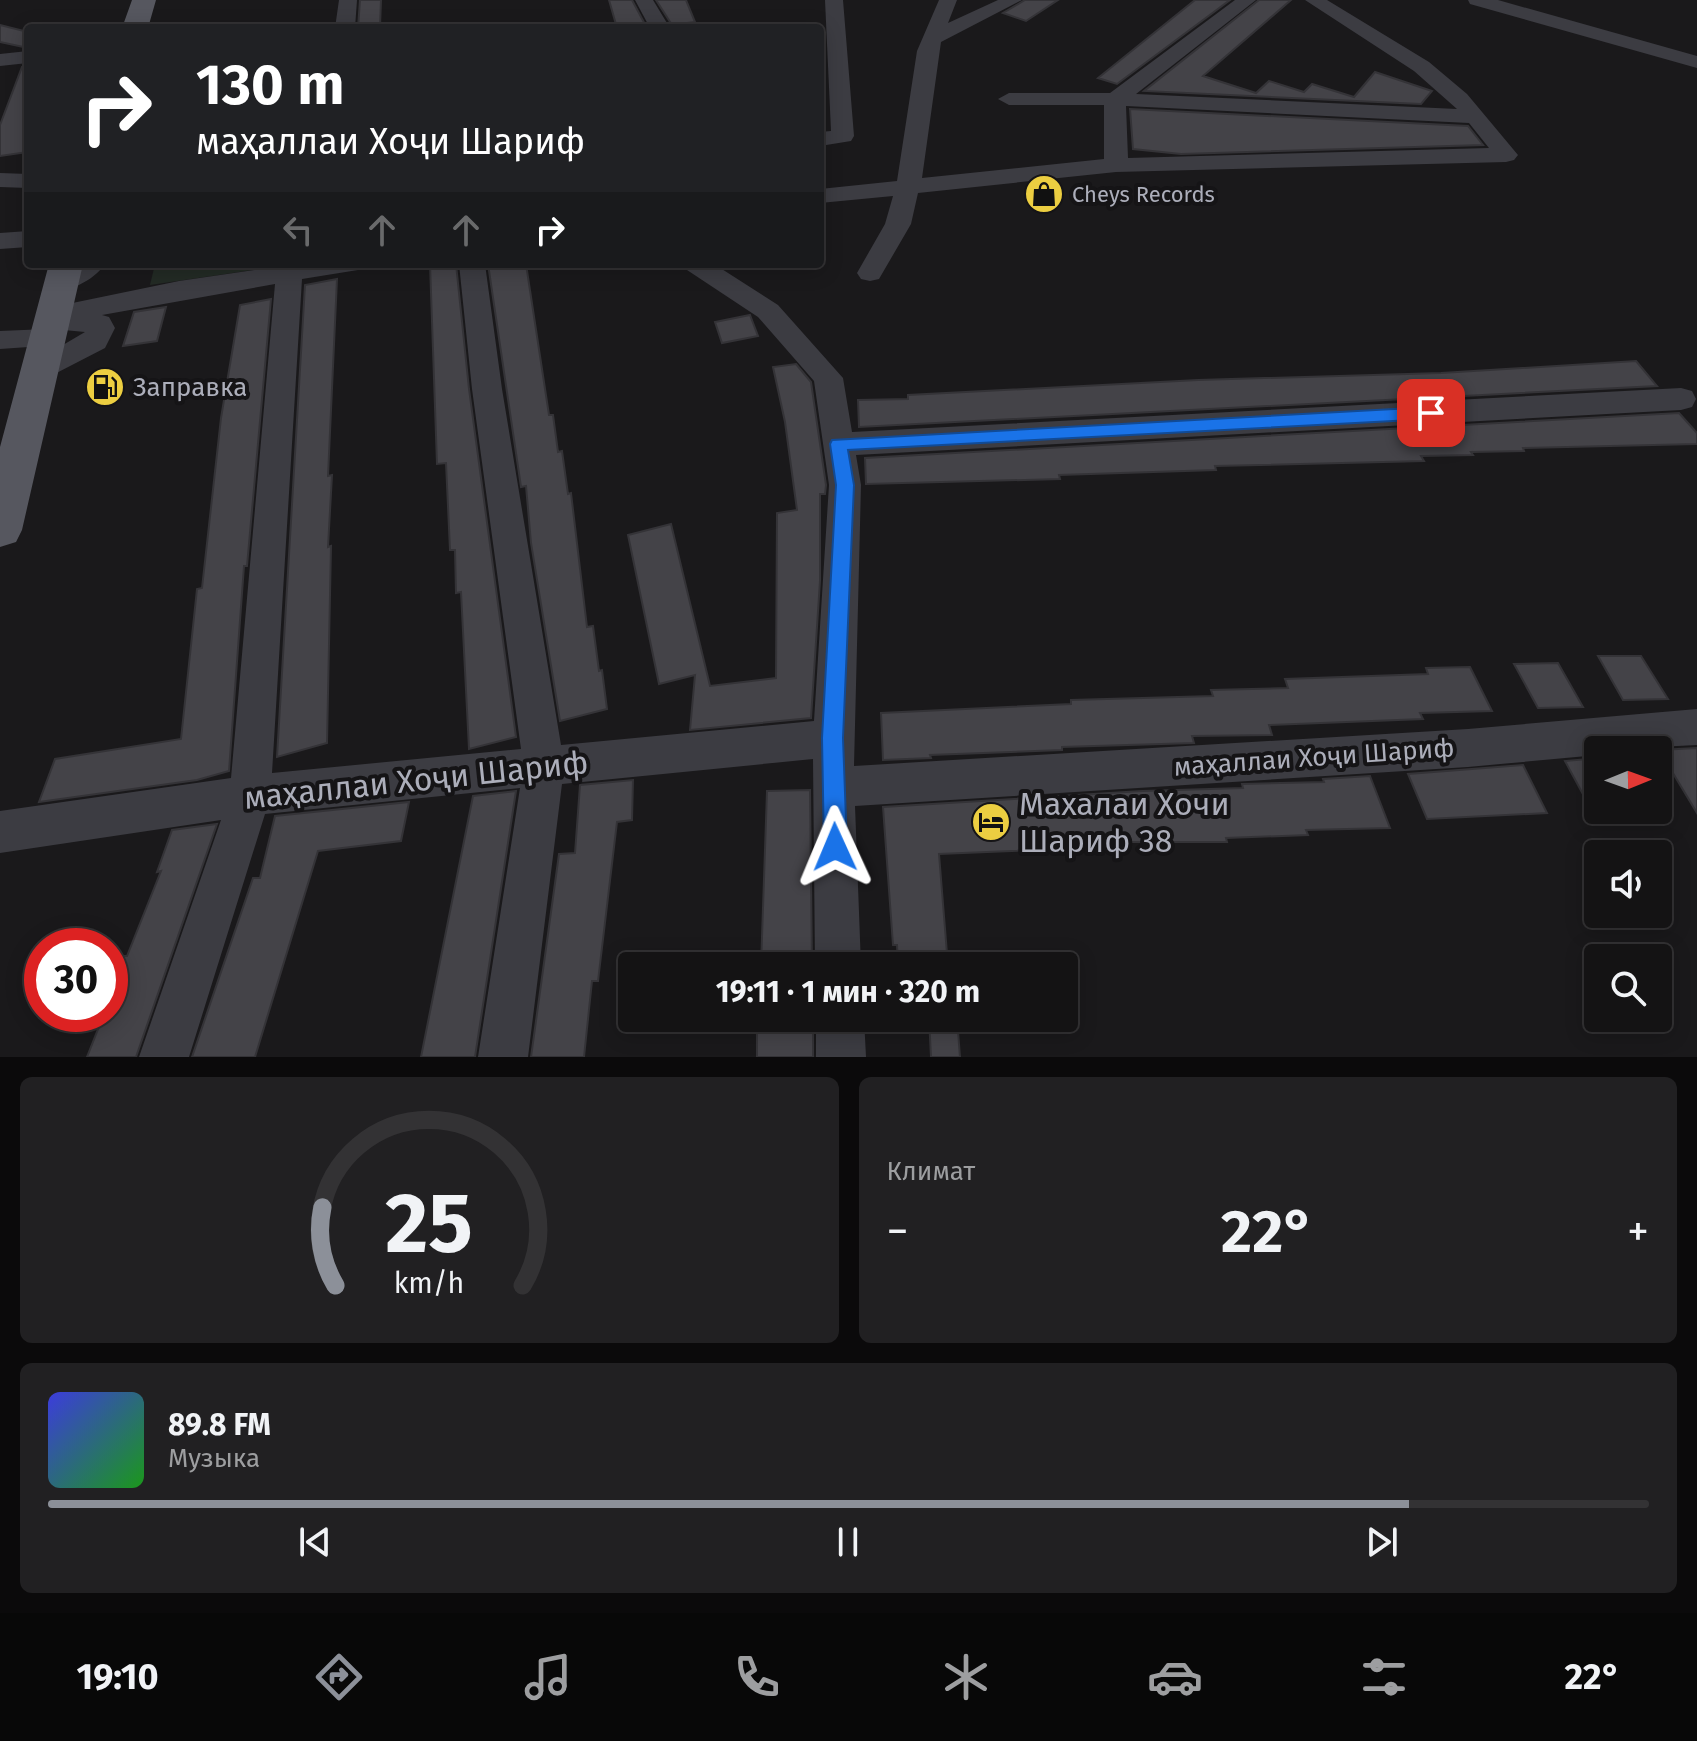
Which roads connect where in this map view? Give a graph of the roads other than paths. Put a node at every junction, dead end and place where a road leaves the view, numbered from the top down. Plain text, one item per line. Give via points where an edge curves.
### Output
1 (144, 0) edge
2 (348, 0) edge
3 (644, 0) edge
4 (834, 0) edge
5 (948, 0) edge
6 (1013, 0) edge
7 (1247, 0) edge
8 (1314, 0) edge
9 (1477, 0) edge
10 (136, 24) edge
11 (345, 24) edge
12 (658, 24) edge
13 (933, 38) junction
14 (24, 58) edge
15 (1697, 62) edge
16 (2, 63) edge
17 (1009, 99) dead end
18 (1115, 99) junction
19 (1476, 117) junction
20 (824, 138) edge
21 (1116, 165) junction
22 (0, 180) edge
23 (24, 181) edge
24 (908, 184) junction
25 (824, 195) edge
26 (24, 239) edge
27 (0, 241) edge
28 (322, 268) edge
29 (472, 268) edge
30 (702, 268) edge
31 (289, 273) junction
32 (870, 273) dead end
33 (59, 309) edge
34 (0, 340) edge
35 (1681, 399) dead end
36 (838, 444) junction
37 (0, 530) edge
38 (1697, 727) edge
39 (833, 738) junction
40 (544, 766) junction
41 (834, 787) junction
42 (250, 795) junction
43 (0, 832) edge
44 (838, 952) edge
45 (840, 1032) edge
46 (164, 1057) edge
47 (503, 1057) edge
48 (841, 1057) edge

1 - 10 main road
2 - 11 street
3 - 12 street
4 - 20 street via 843,136
5 - 13 street
6 - 13 street
7 - 18 street
8 - 19 street via 1430,72
9 - 15 street
13 - 24 street
14 - 16 street
17 - 18 street
18 - 19 street
18 - 21 street
19 - 21 street via 1506,155
21 - 24 street
22 - 23 street
24 - 25 street
24 - 32 street via 898,224
26 - 27 street
28 - 31 street
29 - 40 street
30 - 36 street via 768,311 828,378
31 - 33 street
31 - 42 street
33 - 34 street
33 - 37 main road
35 - 36 street
36 - 39 street via 845,485
38 - 41 street, маҳаллаи Хоҷи Шариф via 1468,748
39 - 40 street, маҳаллаи Хоҷи Шариф
39 - 41 street
40 - 42 street, маҳаллаи Хоҷи Шариф
40 - 47 street
41 - 44 street
42 - 43 street, маҳаллаи Хоҷи Шариф
42 - 46 street
45 - 48 street

